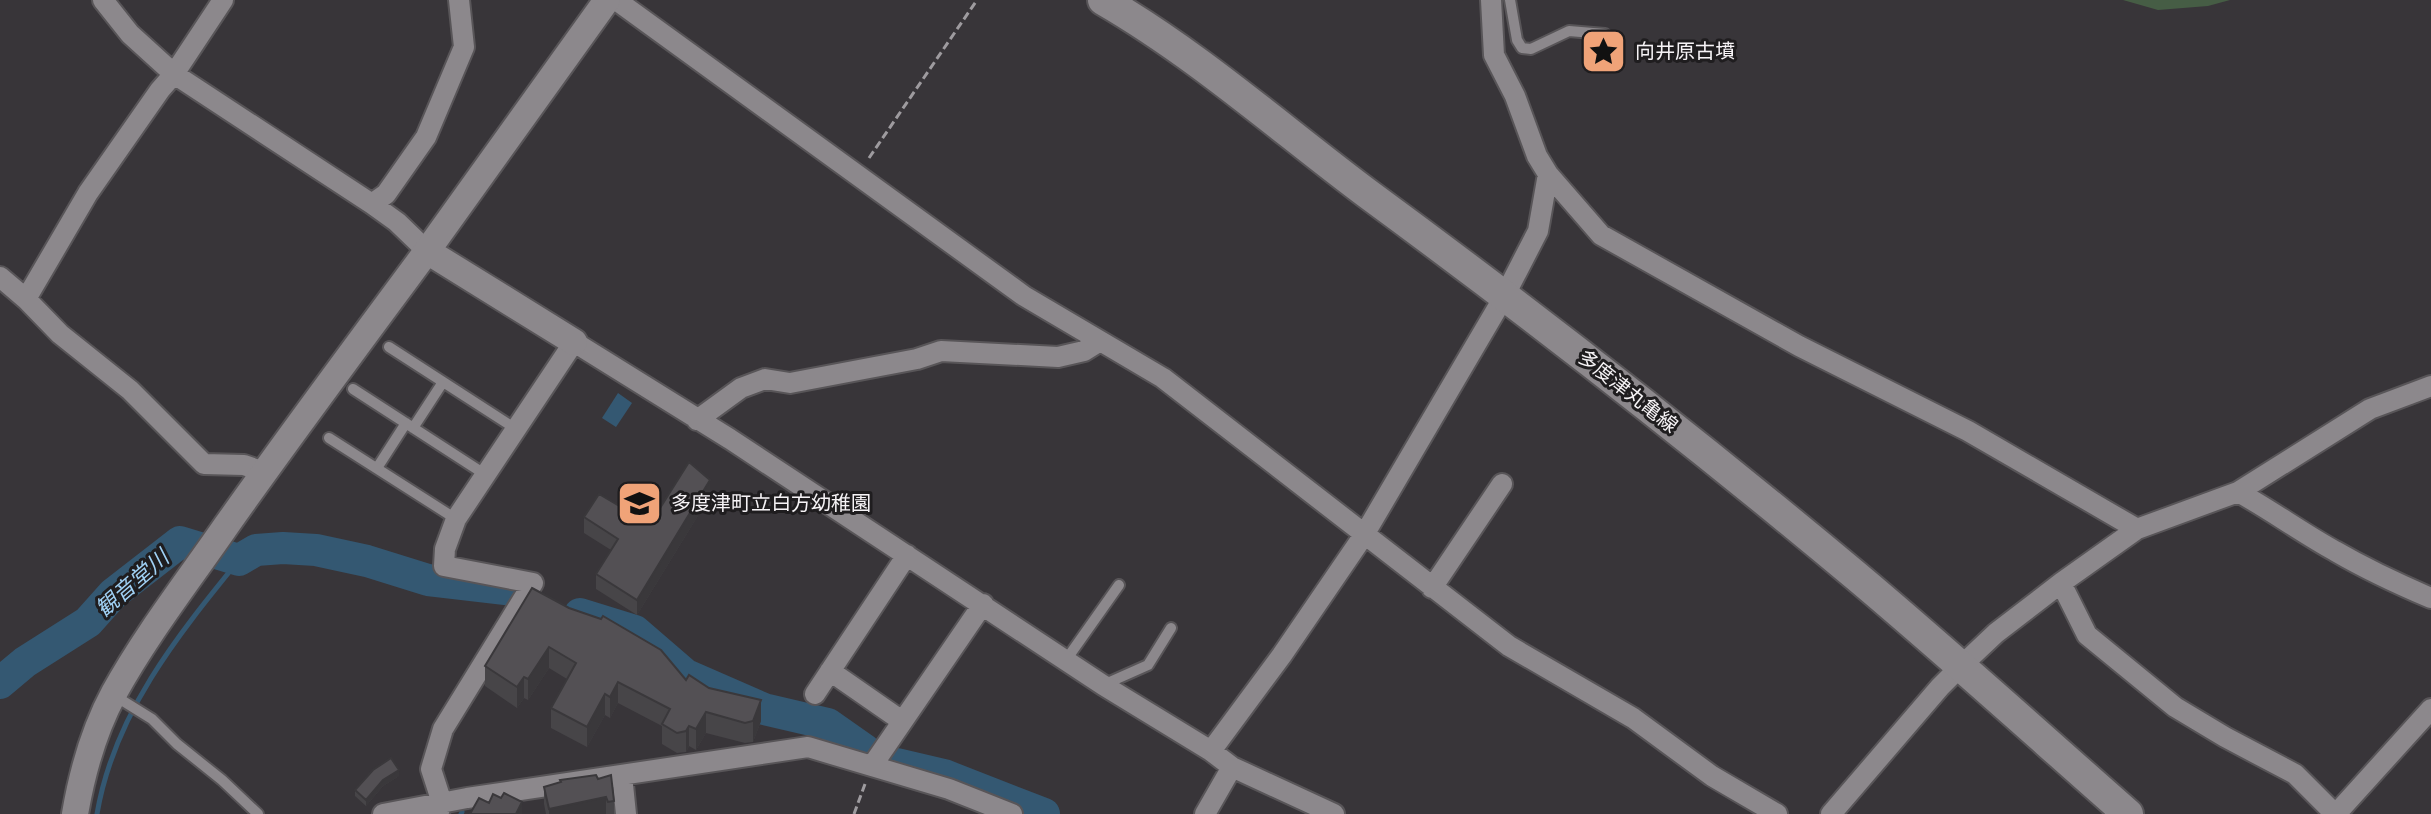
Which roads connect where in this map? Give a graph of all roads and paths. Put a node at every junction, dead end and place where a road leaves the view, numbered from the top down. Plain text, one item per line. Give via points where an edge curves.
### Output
1 (103, 0) edge
2 (223, 0) edge
3 (459, 0) edge
4 (607, 0) edge
5 (616, 0) edge
6 (977, 0) edge
7 (1103, 0) edge
8 (1491, 0) edge
9 (1510, 0) edge
10 (1605, 34) dead end
11 (174, 74) junction
12 (1548, 174) junction
13 (858, 175) junction
14 (372, 204) junction
15 (427, 251) junction
16 (0, 277) edge
17 (1505, 295) junction
18 (26, 299) junction
19 (1100, 341) junction
20 (574, 342) junction
21 (389, 347) dead end
22 (443, 382) junction
23 (2431, 386) edge
24 (353, 389) dead end
25 (697, 420) junction
26 (410, 426) junction
27 (516, 429) junction
28 (329, 438) dead end
29 (377, 468) junction
30 (264, 472) junction
31 (486, 475) junction
32 (1502, 484) dead end
33 (2238, 492) junction
34 (456, 519) junction
35 (2137, 529) junction
36 (1364, 535) junction
37 (907, 555) junction
38 (2061, 583) junction
39 (1119, 585) dead end
40 (1432, 588) junction
41 (2431, 598) edge
42 (983, 604) junction
43 (1171, 628) dead end
44 (1066, 660) junction
45 (1960, 667) junction
46 (830, 671) junction
47 (1103, 685) junction
48 (815, 694) dead end
49 (120, 699) junction
50 (2431, 709) edge
51 (902, 721) junction
52 (1211, 751) junction
53 (872, 766) junction
54 (1232, 767) junction
55 (622, 775) junction
56 (440, 809) edge
57 (75, 814) edge
58 (258, 814) edge
59 (383, 814) edge
60 (626, 814) edge
61 (854, 814) edge
62 (1012, 814) edge
63 (1205, 814) edge
64 (1334, 814) edge
65 (1777, 814) edge
66 (1831, 814) edge
67 (2128, 814) edge
68 (2336, 814) edge

1 - 11 street via 130,34
2 - 11 street
3 - 14 street via 464,47 426,137 386,194
4 - 15 street
5 - 13 street
6 - 13 path
7 - 17 main road, 多度津丸亀線 via 1206,69
8 - 12 street via 1494,55
9 - 10 lane via 1522,48 1531,49 1569,31
11 - 14 street
11 - 18 street via 88,193
12 - 17 street via 1538,231
12 - 35 street via 1601,235 1799,346 1968,431
13 - 19 street via 1024,296
14 - 15 street
15 - 20 street
15 - 30 street
16 - 18 street
17 - 36 street
17 - 45 main road, 多度津丸亀線 via 1697,445
18 - 30 street via 204,464 244,465
19 - 25 street via 1058,357 941,351 790,383 765,379 741,388
19 - 36 street via 1163,378
20 - 25 street
20 - 27 street
21 - 22 lane
22 - 26 lane
22 - 27 lane
23 - 33 street via 2370,409
24 - 26 lane
25 - 37 street
26 - 29 lane
26 - 31 lane
27 - 31 street
28 - 29 lane
29 - 34 lane
30 - 49 street via 198,565
31 - 34 street
32 - 40 street
33 - 35 street
33 - 41 street via 2332,550
34 - 56 street via 444,566 533,583 443,729 431,769
35 - 38 street
36 - 40 street
36 - 52 street
37 - 42 street
37 - 46 street
38 - 45 street
38 - 68 street via 2087,635 2175,707 2295,774
39 - 44 lane
40 - 65 street via 1509,646 1633,718 1712,776
42 - 44 street
42 - 51 street
43 - 47 lane via 1148,665
44 - 47 street
45 - 66 street
45 - 67 main road, 多度津丸亀線
46 - 48 street
46 - 51 street
47 - 52 street
49 - 57 street via 92,746
49 - 58 lane via 152,719
50 - 68 street
51 - 53 street
52 - 54 street
53 - 55 street via 808,747
53 - 61 path
53 - 62 street
54 - 63 street
54 - 64 street
55 - 56 street
55 - 60 street
56 - 59 street

